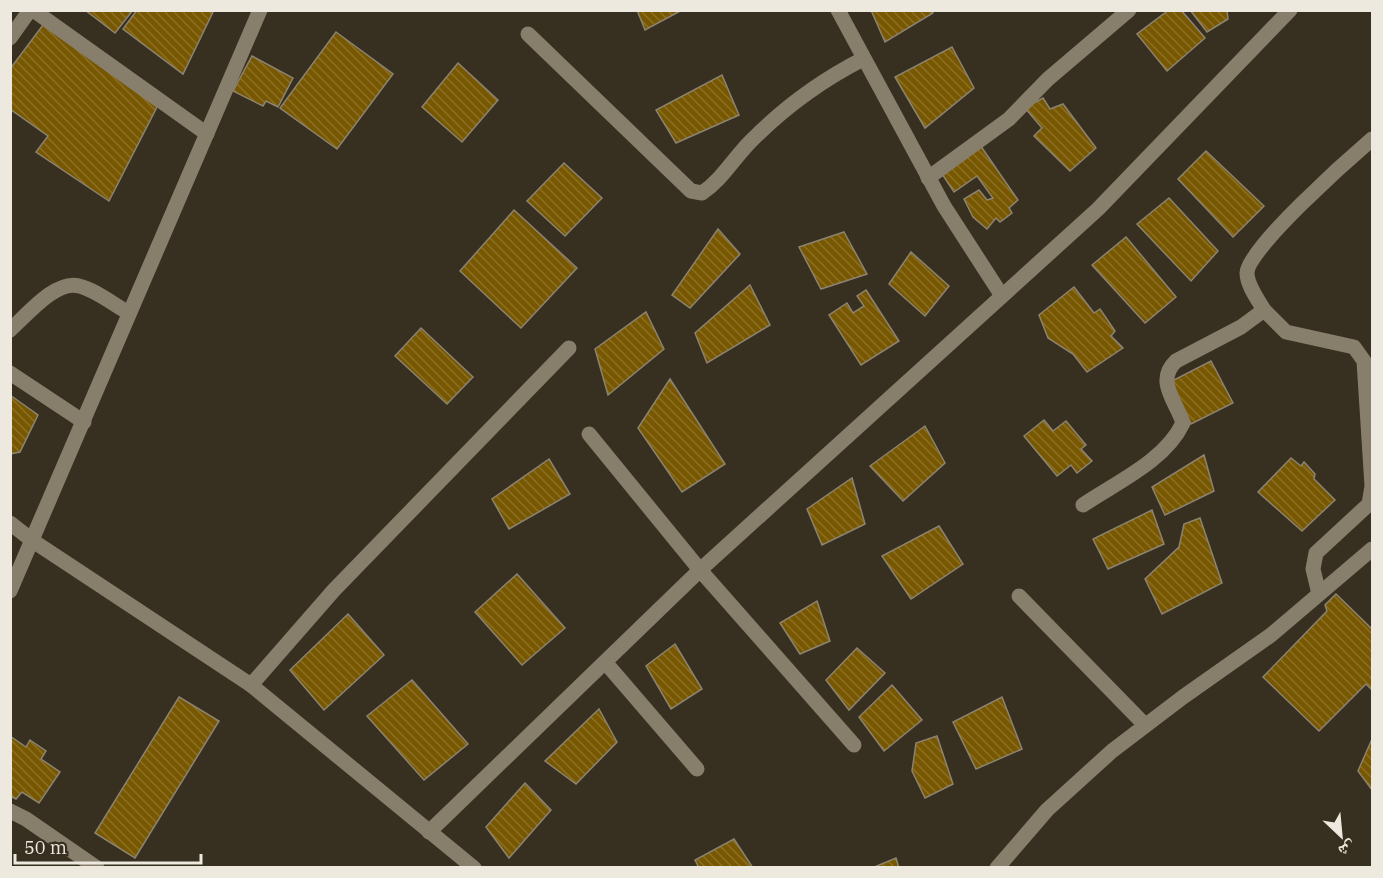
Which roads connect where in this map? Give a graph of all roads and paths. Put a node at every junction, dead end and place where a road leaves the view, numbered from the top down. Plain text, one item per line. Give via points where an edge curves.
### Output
1 (32, 10) edge
2 (260, 10) edge
3 (838, 10) edge
4 (1129, 10) edge
5 (1290, 10) edge
6 (528, 34) dead end
7 (10, 38) edge
8 (862, 59) junction
9 (207, 134) junction
10 (1372, 139) edge
11 (928, 178) junction
12 (1002, 296) junction
13 (1264, 310) junction
14 (129, 313) junction
15 (10, 330) edge
16 (569, 348) dead end
17 (10, 373) edge
18 (84, 422) junction
19 (590, 434) dead end
20 (1083, 505) dead end
21 (10, 523) edge
22 (33, 541) junction
23 (1372, 549) edge
24 (700, 570) junction
25 (10, 591) edge
26 (1319, 594) junction
27 (1019, 596) dead end
28 (605, 662) junction
29 (251, 685) junction
30 (1145, 725) junction
31 (854, 745) dead end
32 (697, 769) dead end
33 (10, 811) edge
34 (429, 832) junction
35 (97, 867) edge
36 (474, 867) edge
37 (997, 867) edge

1 - 7 street
1 - 9 street
2 - 9 street
3 - 8 street
4 - 11 street via 1048,79 1009,119
5 - 12 street via 1098,209
6 - 8 street via 691,191 702,193 714,185 753,139 810,88
8 - 11 street
9 - 14 street
10 - 13 street via 1335,170 1249,264 1249,281
11 - 12 street
12 - 24 street
13 - 20 street via 1168,369 1165,381 1184,423 1177,437 1161,453
13 - 26 street via 1286,332 1354,347 1364,361 1372,486 1369,504 1316,554 1313,568
14 - 15 street via 79,285 67,285 49,294
14 - 18 street
16 - 29 street via 334,590
17 - 18 street
18 - 22 street
19 - 24 street
21 - 22 street
22 - 25 street
22 - 29 street
23 - 26 street
24 - 28 street
24 - 31 street
26 - 30 street via 1271,636
27 - 30 street
28 - 32 street
28 - 34 street
29 - 34 street
30 - 37 street via 1047,810
33 - 35 street
34 - 36 street

